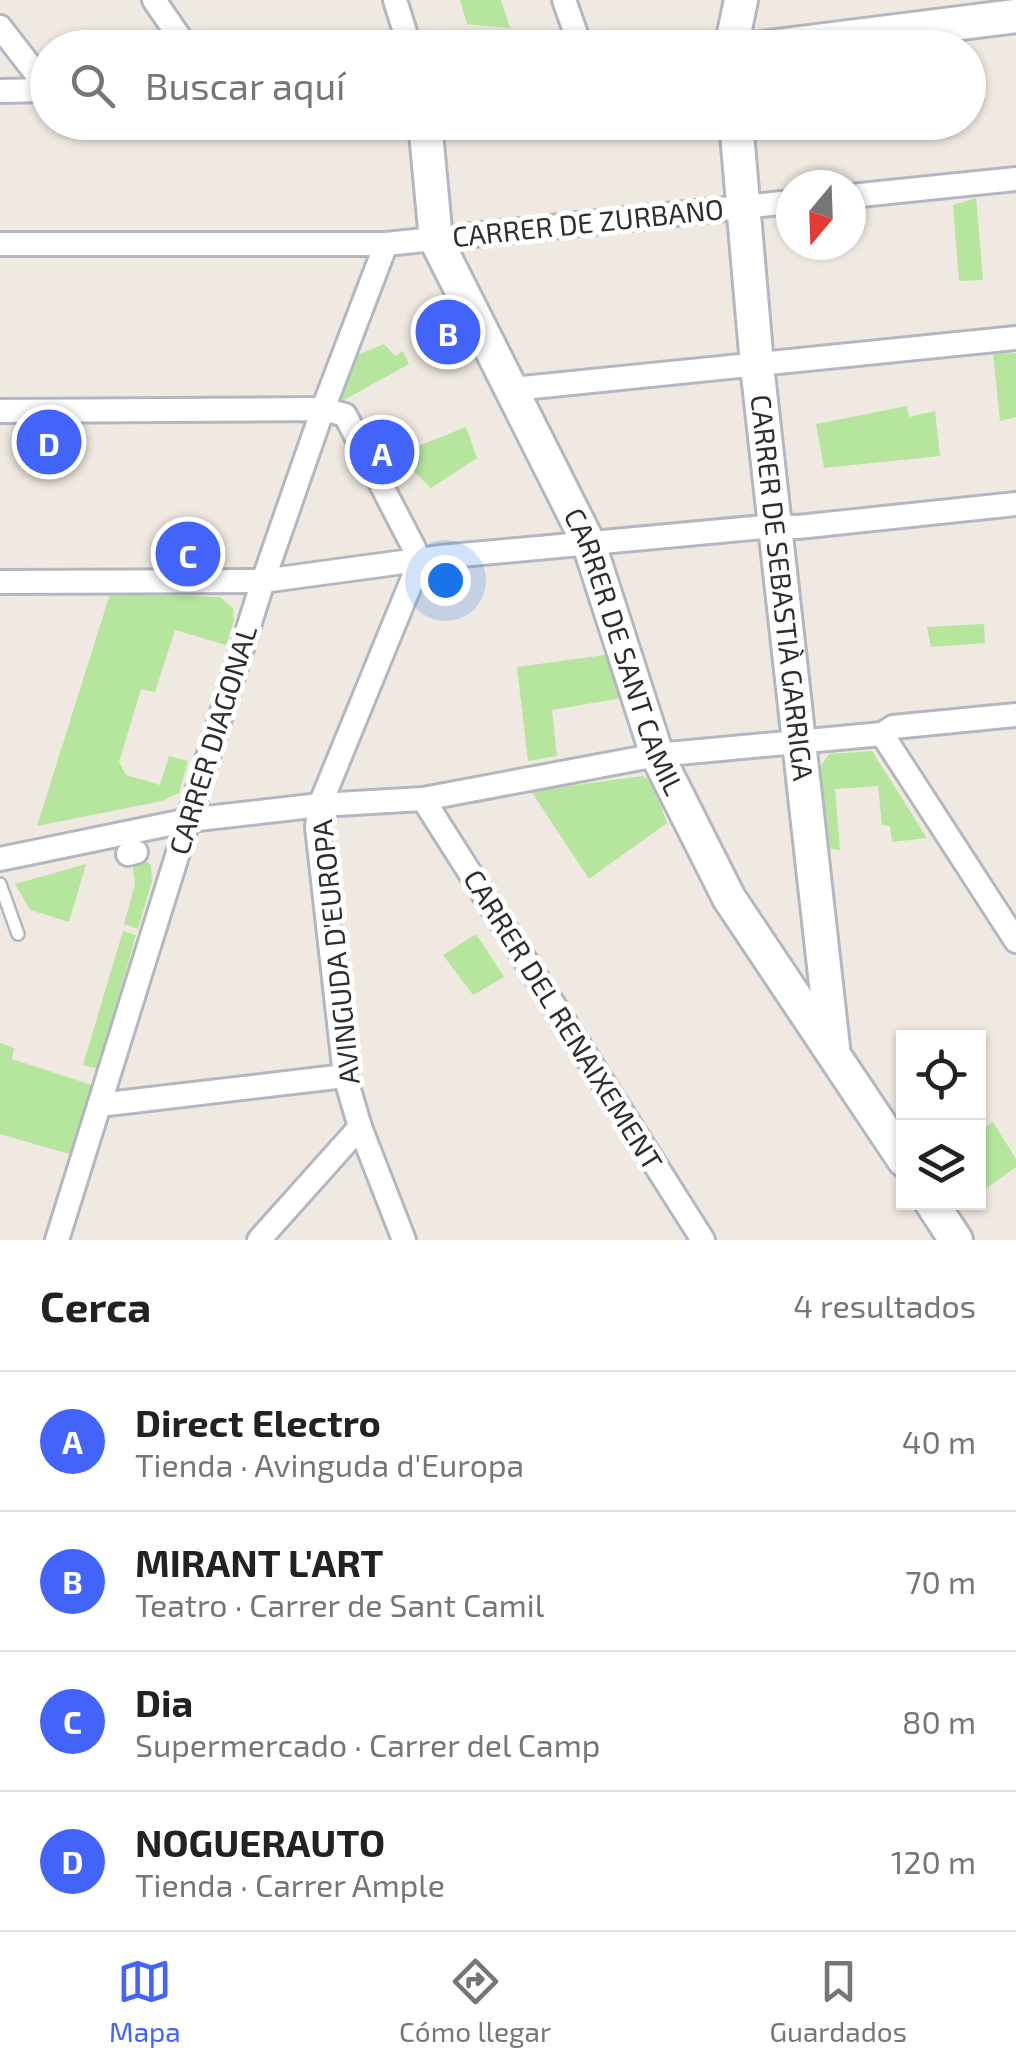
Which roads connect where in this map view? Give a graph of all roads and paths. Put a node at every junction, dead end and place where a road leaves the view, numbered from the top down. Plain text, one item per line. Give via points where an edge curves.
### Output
1 (154, 0) edge
2 (395, 0) edge
3 (564, 0) edge
4 (741, 0) edge
5 (1016, 16) edge
6 (0, 27) edge
7 (175, 30) edge
8 (404, 30) edge
9 (575, 30) edge
10 (735, 30) edge
11 (904, 30) edge
12 (30, 66) edge
13 (30, 90) edge
14 (0, 91) edge
15 (427, 140) edge
16 (738, 140) edge
17 (1016, 180) edge
18 (866, 195) edge
19 (776, 203) edge
20 (745, 206) junction
21 (436, 240) junction
22 (0, 244) edge
23 (386, 244) junction
24 (1016, 338) edge
25 (758, 365) junction
26 (514, 389) junction
27 (323, 409) junction
28 (0, 412) edge
29 (1016, 504) edge
30 (774, 526) junction
31 (589, 544) junction
32 (420, 560) junction
33 (262, 581) junction
34 (0, 582) edge
35 (1016, 715) edge
36 (882, 734) junction
37 (799, 740) junction
38 (656, 756) junction
39 (423, 799) junction
40 (320, 805) junction
41 (188, 820) junction
42 (134, 845) junction
43 (0, 859) edge
44 (175, 862) junction
45 (0, 884) edge
46 (18, 934) dead end
47 (1016, 941) edge
48 (825, 975) junction
49 (790, 988) junction
50 (833, 1052) junction
51 (345, 1076) junction
52 (100, 1105) junction
53 (360, 1126) junction
54 (896, 1148) edge
55 (936, 1210) edge
56 (57, 1240) edge
57 (259, 1240) edge
58 (404, 1240) edge
59 (703, 1240) edge
60 (956, 1240) edge

1 - 7 street
2 - 8 street
3 - 9 street
4 - 10 street
5 - 11 street
6 - 12 street
13 - 14 street
15 - 21 street
16 - 20 street, CARRER DE SEBASTIÀ GARRIGA
17 - 18 street
19 - 20 street, CARRER DE ZURBANO
20 - 21 street, CARRER DE ZURBANO
20 - 25 street, CARRER DE SEBASTIÀ GARRIGA
21 - 23 street, CARRER DE ZURBANO
21 - 26 street, CARRER DE SANT CAMIL
22 - 23 street, CARRER DE ZURBANO
23 - 27 street, CARRER DIAGONAL
24 - 25 street
25 - 26 street
25 - 30 street, CARRER DE SEBASTIÀ GARRIGA
26 - 31 street, CARRER DE SANT CAMIL
27 - 28 street
27 - 32 street via 344,415
27 - 33 street, CARRER DIAGONAL
29 - 30 street
30 - 31 street
30 - 37 street, CARRER DE SEBASTIÀ GARRIGA
31 - 32 street
31 - 38 street, CARRER DE SANT CAMIL
32 - 33 street
32 - 40 street, AVINGUDA D'EUROPA
33 - 34 street
33 - 41 street, CARRER DIAGONAL
35 - 36 street via 893,727
36 - 37 street
36 - 47 street
37 - 38 street
37 - 48 street, CARRER DE SEBASTIÀ GARRIGA
38 - 39 street
38 - 49 street, CARRER DE SANT CAMIL via 728,898
39 - 40 street
39 - 59 street, CARRER DEL RENAIXEMENT
40 - 41 street
40 - 51 street, AVINGUDA D'EUROPA via 317,827
41 - 42 street
41 - 44 street, CARRER DIAGONAL
42 - 43 street
42 - 44 street via 164,842
44 - 52 street, CARRER DIAGONAL
45 - 46 lane
48 - 49 street
48 - 50 street, CARRER DE SEBASTIÀ GARRIGA
49 - 50 street, CARRER DE SANT CAMIL
50 - 54 street, CARRER DE SANT CAMIL
51 - 52 street
51 - 53 street, AVINGUDA D'EUROPA
52 - 56 street, CARRER DIAGONAL
53 - 57 street
53 - 58 street, AVINGUDA D'EUROPA
55 - 60 street

